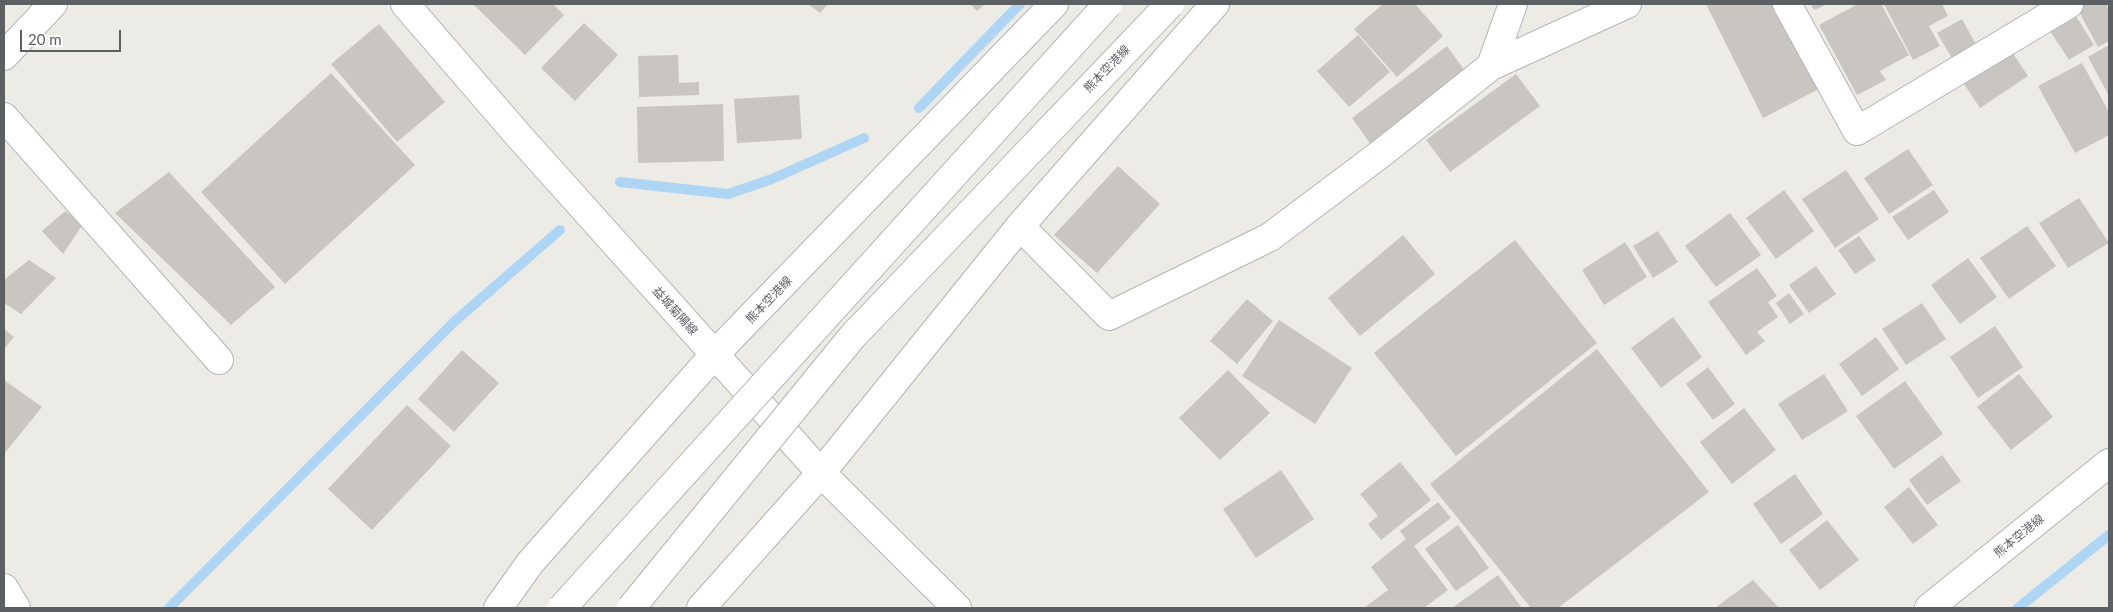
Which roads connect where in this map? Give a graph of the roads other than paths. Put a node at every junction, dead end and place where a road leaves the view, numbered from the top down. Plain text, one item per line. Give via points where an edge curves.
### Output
1 (53, 4) edge
2 (405, 4) edge
3 (1054, 4) edge
4 (1108, 4) edge
5 (1170, 4) edge
6 (1215, 4) edge
7 (1513, 4) edge
8 (1627, 4) edge
9 (1787, 4) edge
10 (2069, 4) edge
11 (4, 56) edge
12 (1491, 66) junction
13 (4, 117) edge
14 (1020, 226) junction
15 (714, 356) junction
16 (219, 360) dead end
17 (2109, 463) edge
18 (820, 473) junction
19 (4, 588) edge
20 (16, 608) edge
21 (498, 608) edge
22 (562, 608) edge
23 (631, 608) edge
24 (701, 608) edge
25 (957, 608) edge
26 (1929, 608) edge

1 - 11 main road
2 - 15 main road, 益城菊陽線
3 - 15 main road, 熊本空港線
4 - 22 main road, bridge
5 - 23 main road, 熊本空港線, bridge via 852,336
6 - 14 main road
7 - 12 main road
8 - 12 main road
9 - 10 main road via 1857,131
12 - 14 main road via 1270,237 1109,316
13 - 16 main road
14 - 18 main road
15 - 18 main road, 益城菊陽線
15 - 21 main road, 熊本空港線 via 530,563
17 - 26 main road, 熊本空港線
18 - 24 main road
18 - 25 main road, 益城菊陽線
19 - 20 main road

